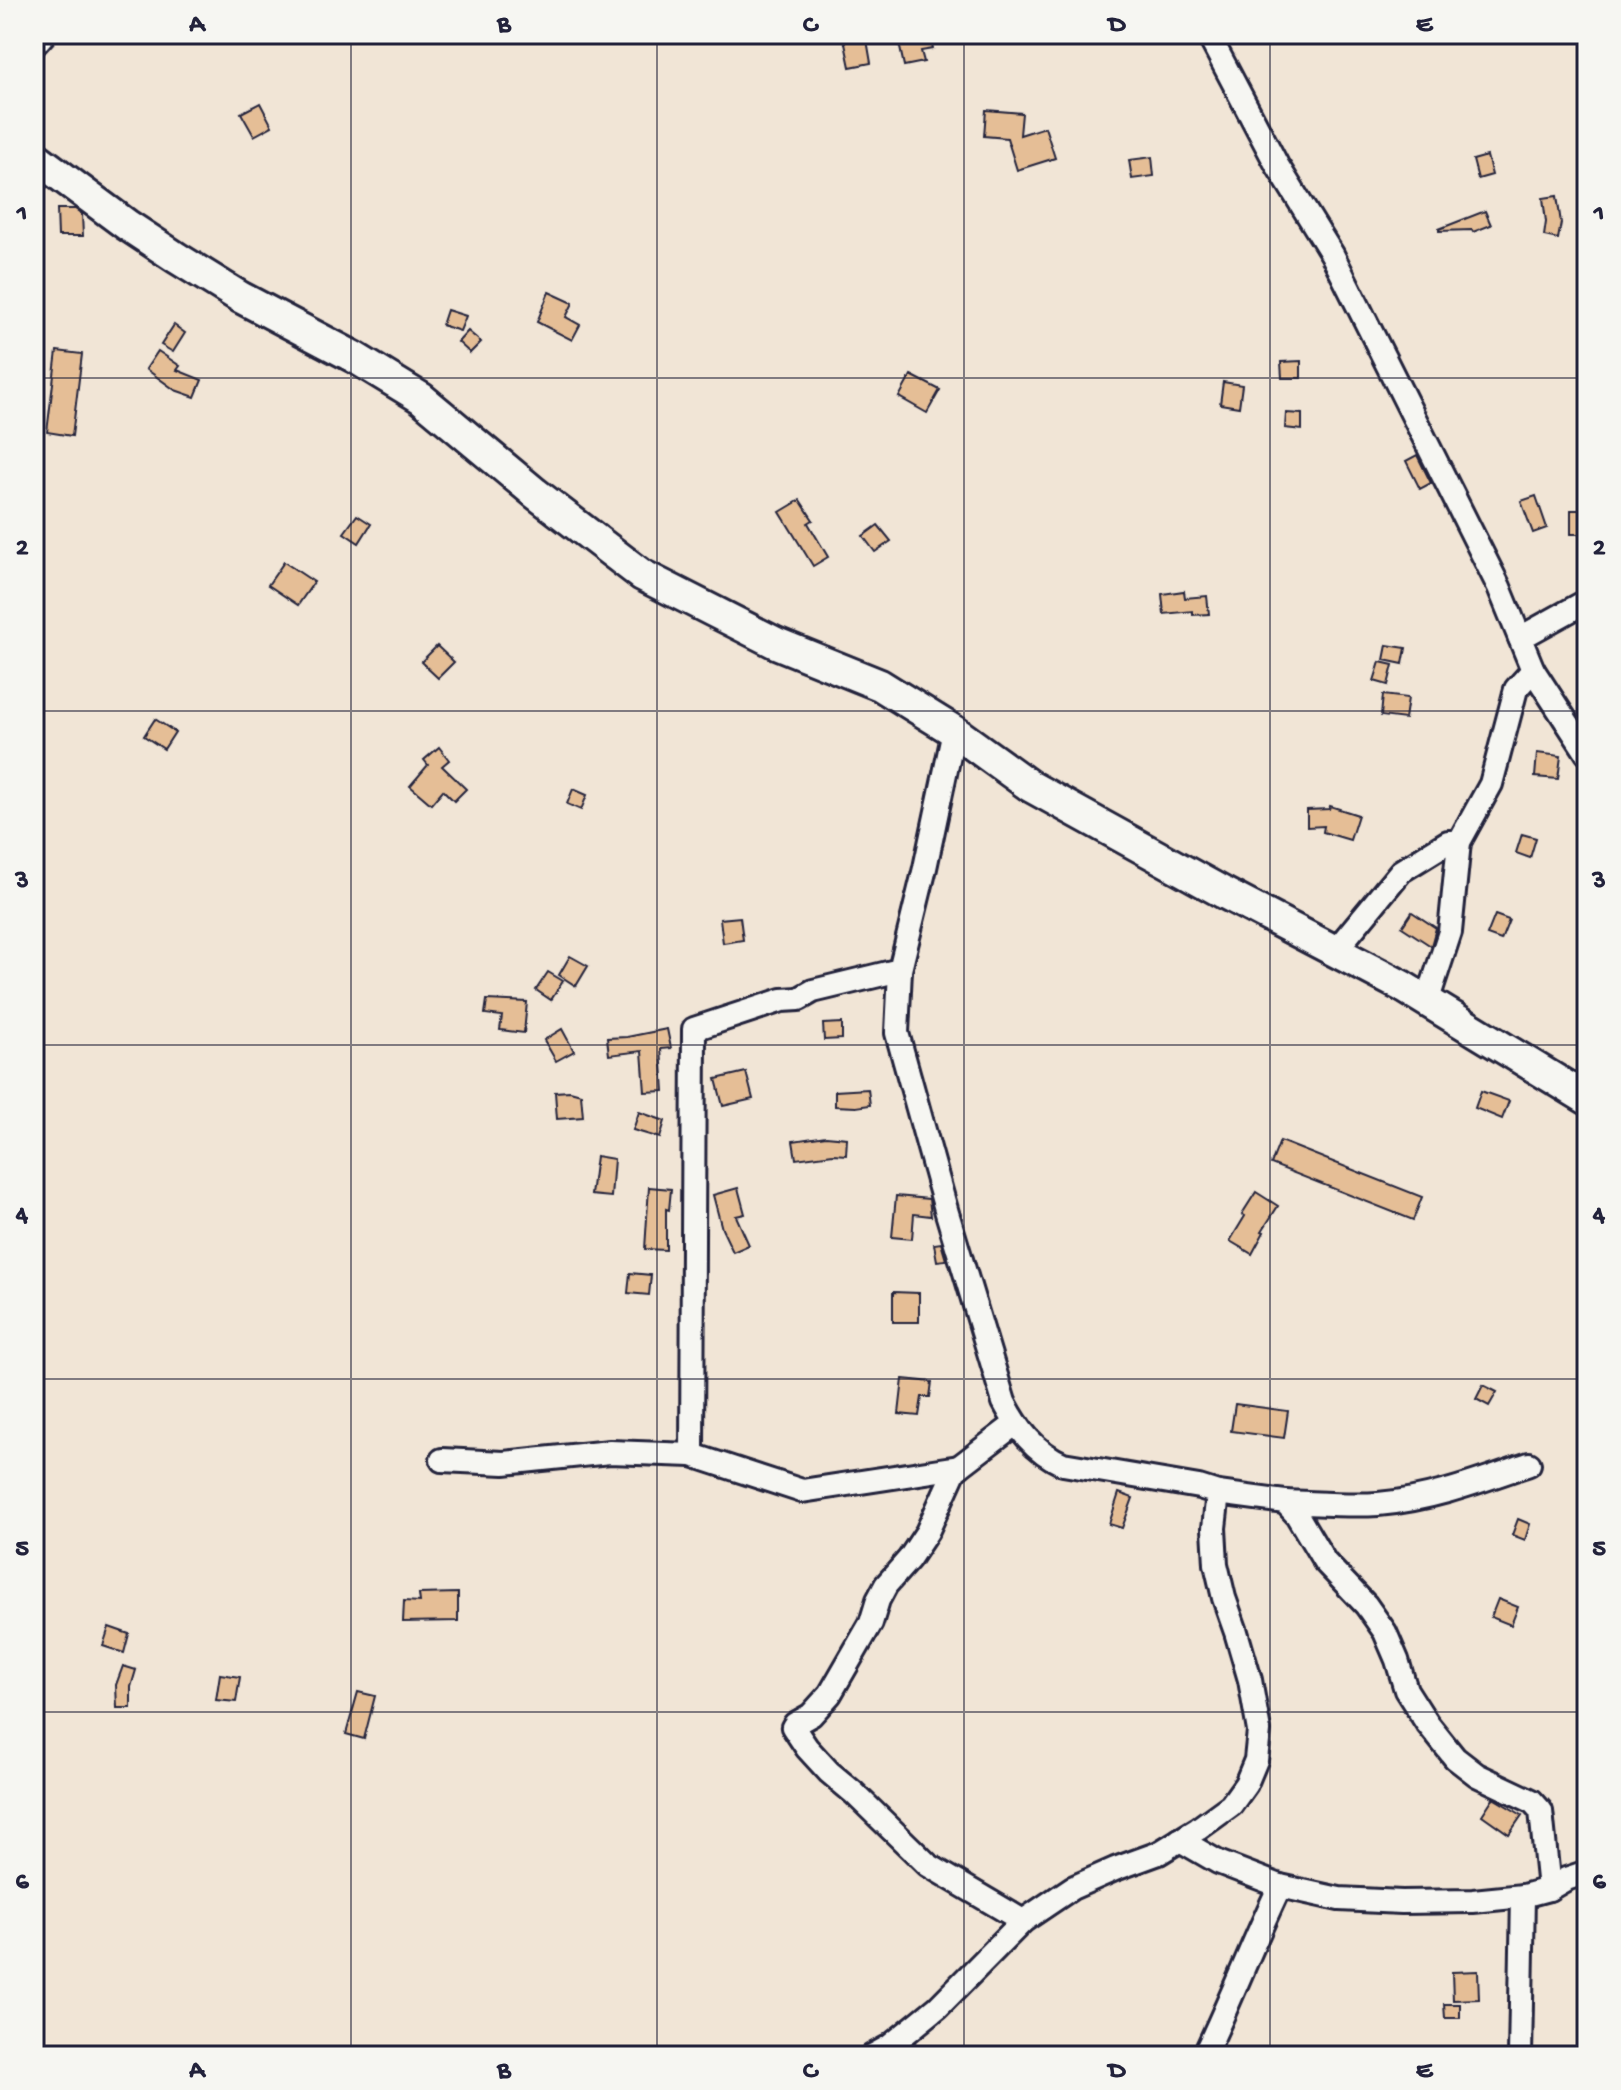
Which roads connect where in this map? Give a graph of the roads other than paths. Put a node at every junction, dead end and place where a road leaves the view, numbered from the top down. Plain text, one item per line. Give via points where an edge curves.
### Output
1 (44, 34) edge
2 (1208, 34) edge
3 (34, 45) edge
4 (34, 156) edge
5 (1587, 601) edge
6 (1520, 638) junction
7 (1533, 670) junction
8 (954, 731) junction
9 (1587, 753) edge
10 (1459, 842) junction
11 (1335, 951) junction
12 (900, 970) junction
13 (1427, 1002) junction
14 (1587, 1099) edge
15 (1015, 1424) junction
16 (692, 1455) junction
17 (442, 1460) dead end
18 (1529, 1464) dead end
19 (959, 1467) junction
20 (1218, 1493) junction
21 (1285, 1502) junction
22 (1180, 1840) junction
23 (1587, 1872) edge
24 (1280, 1886) junction
25 (1549, 1889) junction
26 (1523, 1896) junction
27 (1023, 1921) junction
28 (872, 2056) edge
29 (1204, 2056) edge
30 (1520, 2056) edge

1 - 3 street
2 - 6 street via 1277,165 1332,254
4 - 8 street via 177,258 421,398 642,575 776,643 880,685
5 - 6 street
6 - 7 street
7 - 9 street
7 - 10 street via 1516,689 1491,784
8 - 11 street via 1030,786
8 - 12 street
10 - 11 street via 1448,842 1401,871
10 - 13 street via 1450,932
11 - 13 street
12 - 15 street via 897,1033 1004,1402
12 - 16 street via 694,1029
13 - 14 street
15 - 19 street
15 - 20 street via 1037,1449 1063,1464
16 - 17 street via 610,1452 504,1463
16 - 19 street via 802,1491
18 - 21 street via 1433,1495 1381,1504
19 - 27 street via 927,1532 886,1585 871,1623 830,1694 793,1727 829,1772 928,1865
20 - 21 street
20 - 22 street via 1216,1564 1250,1680 1259,1731 1256,1760 1231,1805
21 - 25 street via 1325,1562 1385,1632 1406,1690 1455,1758 1541,1811
22 - 24 street via 1218,1862
22 - 27 street via 1072,1888
23 - 25 street
24 - 26 street via 1339,1899 1402,1902
24 - 29 street
25 - 26 street
26 - 30 street
27 - 28 street via 938,2007

